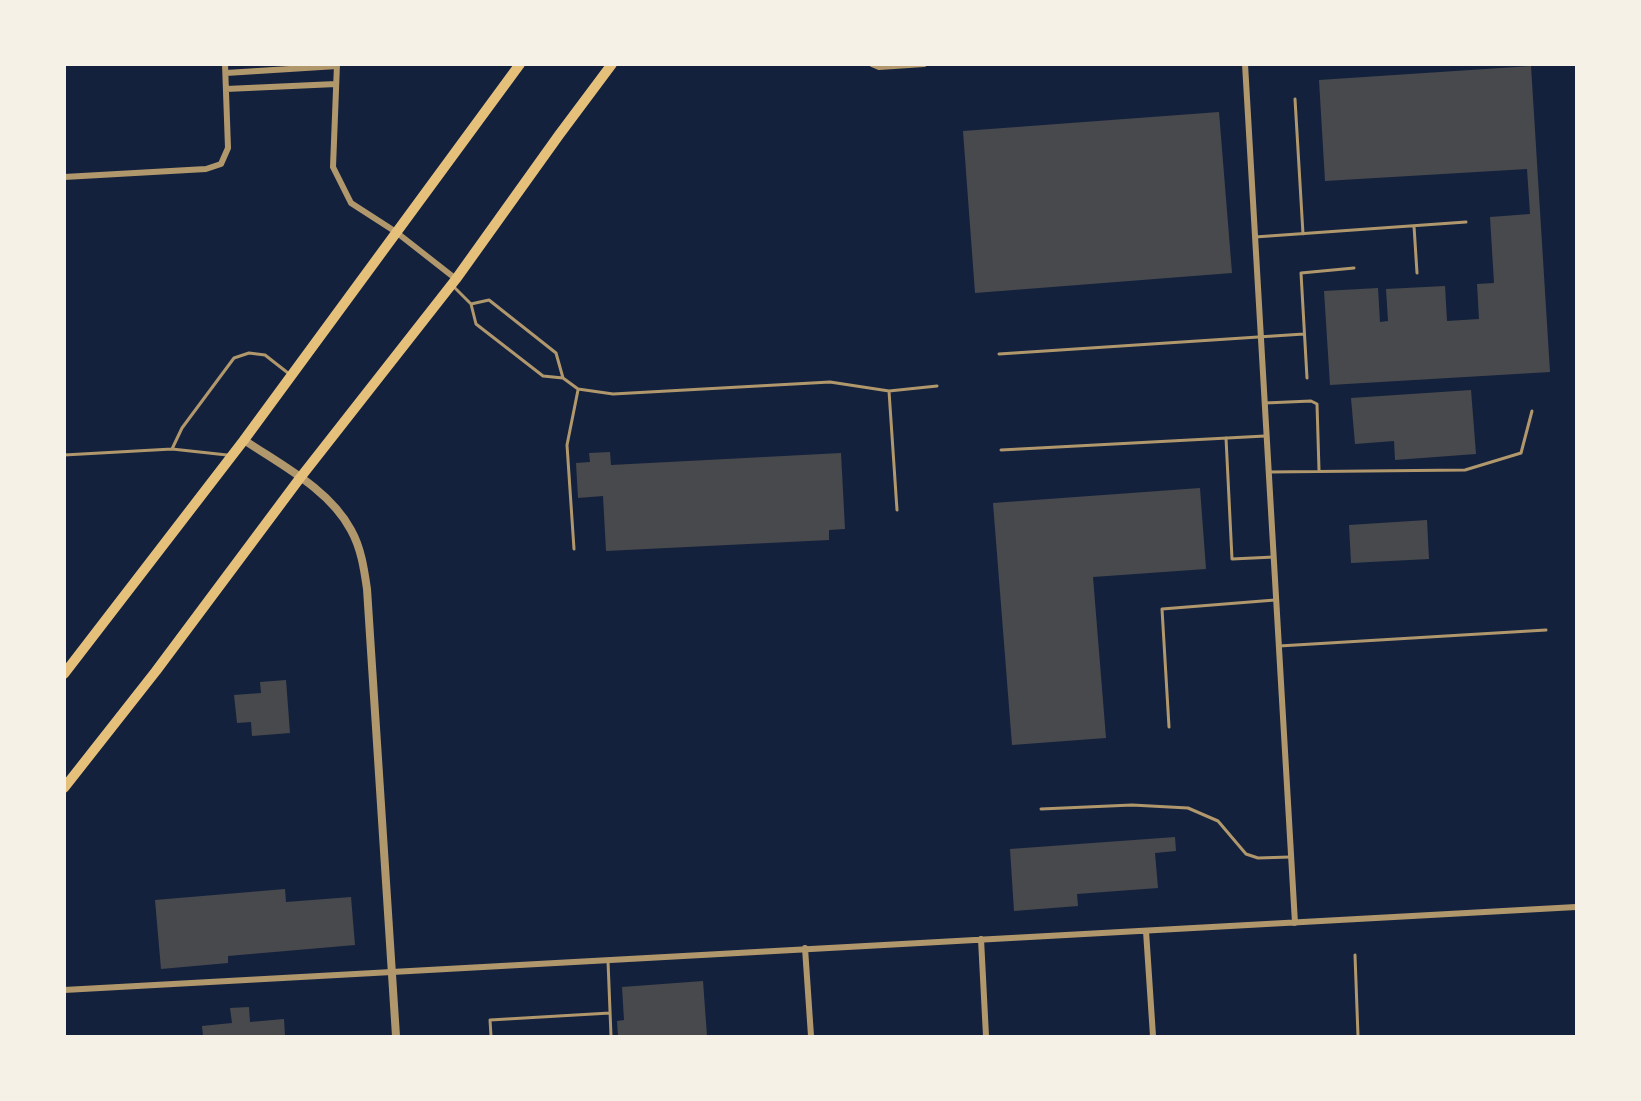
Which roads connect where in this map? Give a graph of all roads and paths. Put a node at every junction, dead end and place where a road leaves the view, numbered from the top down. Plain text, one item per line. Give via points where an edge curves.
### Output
1 (225, 64) edge
2 (520, 64) edge
3 (612, 64) edge
4 (872, 64) edge
5 (924, 64) edge
6 (1245, 64) edge
7 (337, 65) edge
8 (226, 73) junction
9 (336, 84) junction
10 (226, 89) junction
11 (1295, 99) dead end
12 (64, 177) edge
13 (1466, 222) dead end
14 (1414, 226) junction
15 (396, 232) junction
16 (1303, 234) junction
17 (1256, 237) junction
18 (1354, 268) dead end
19 (1417, 273) dead end
20 (454, 282) junction
21 (471, 304) junction
22 (1304, 334) junction
23 (1262, 337) junction
24 (999, 354) dead end
25 (291, 375) junction
26 (563, 378) junction
27 (1306, 378) dead end
28 (937, 386) dead end
29 (578, 389) junction
30 (889, 391) junction
31 (1265, 403) junction
32 (1532, 411) dead end
33 (1267, 436) junction
34 (1226, 438) junction
35 (244, 440) junction
36 (172, 449) junction
37 (1001, 450) dead end
38 (64, 455) edge
39 (232, 456) junction
40 (1319, 470) junction
41 (1269, 472) junction
42 (300, 478) junction
43 (897, 510) dead end
44 (574, 549) dead end
45 (1274, 557) junction
46 (1277, 600) junction
47 (1546, 630) dead end
48 (1280, 646) junction
49 (64, 674) edge
50 (1169, 727) dead end
51 (64, 788) edge
52 (1041, 809) dead end
53 (1292, 857) junction
54 (1576, 907) edge
55 (1295, 923) junction
56 (1146, 931) junction
57 (981, 939) junction
58 (805, 948) junction
59 (1355, 955) dead end
60 (608, 959) junction
61 (392, 971) junction
62 (64, 990) edge
63 (610, 1014) junction
64 (396, 1036) edge
65 (491, 1036) edge
66 (612, 1036) edge
67 (811, 1036) edge
68 (986, 1036) edge
69 (1153, 1036) edge
70 (1358, 1036) edge

1 - 8 street
2 - 15 main road
3 - 20 main road
4 - 5 street
6 - 17 street
7 - 8 street
7 - 9 street
8 - 10 street
9 - 10 street
9 - 15 street via 333,167 351,203
10 - 12 street via 228,148 220,164 206,169
11 - 16 lane
13 - 14 lane
14 - 16 lane
14 - 19 lane
15 - 20 street
15 - 25 main road
16 - 17 lane
17 - 23 street
18 - 22 lane via 1301,273
20 - 21 lane
20 - 42 main road
21 - 26 lane via 476,324 543,376
21 - 26 lane via 489,300 556,353
22 - 23 lane
22 - 27 lane
23 - 24 lane
23 - 31 street
25 - 35 main road
25 - 36 lane via 265,355 249,353 234,358 182,428
26 - 29 lane
28 - 30 lane
29 - 30 lane via 613,394 830,382
29 - 44 lane via 567,445
30 - 43 lane
31 - 33 street
31 - 40 lane via 1317,404
32 - 40 lane via 1521,453 1465,470
33 - 34 lane
33 - 41 street
34 - 37 lane
34 - 45 lane via 1232,559
35 - 39 main road
35 - 42 street
36 - 38 lane
36 - 39 lane
39 - 49 main road
40 - 41 lane
41 - 45 street
42 - 51 main road
42 - 61 street via 331,502 351,530 362,558
45 - 46 street
46 - 48 street
46 - 50 lane via 1161,609
47 - 48 lane
48 - 53 street
52 - 53 lane via 1188,807 1218,821 1242,851 1252,856
53 - 55 street
54 - 55 street
55 - 56 street
56 - 57 street
56 - 69 street
57 - 58 street
57 - 68 street
58 - 60 street
58 - 67 street
59 - 70 lane
60 - 61 street
60 - 63 lane
61 - 62 street
61 - 64 street
63 - 65 lane via 490,1020
63 - 66 lane

